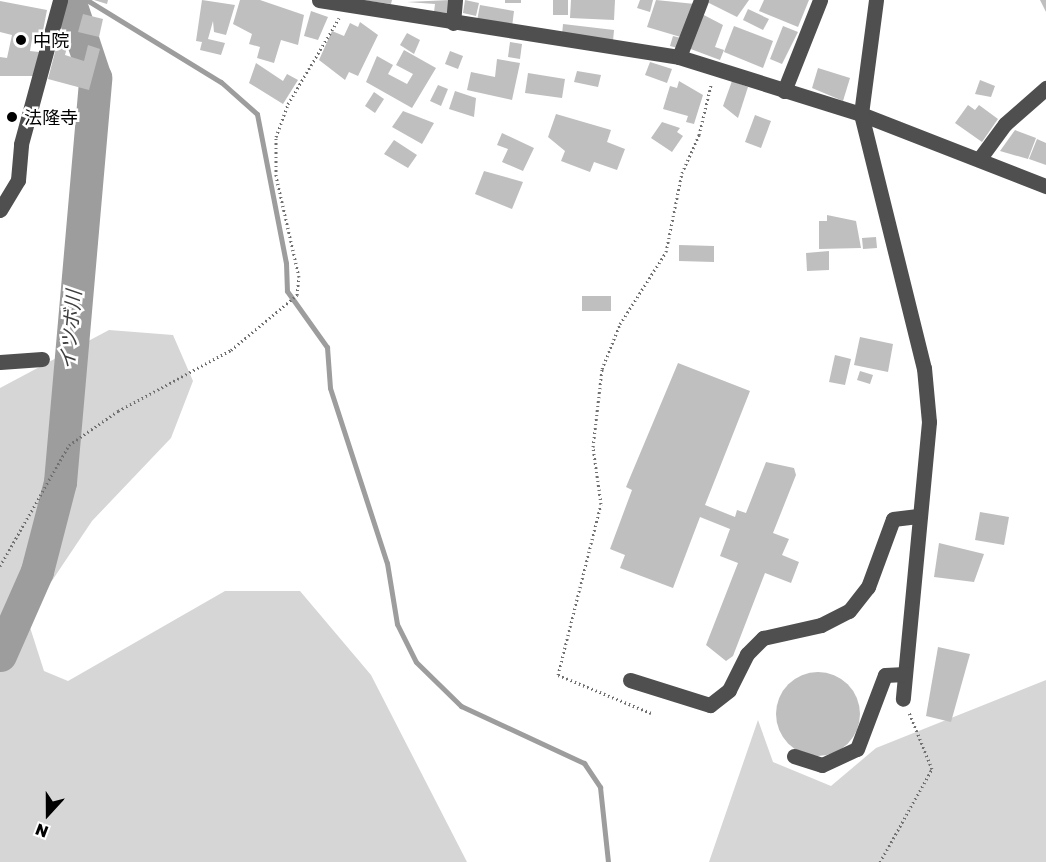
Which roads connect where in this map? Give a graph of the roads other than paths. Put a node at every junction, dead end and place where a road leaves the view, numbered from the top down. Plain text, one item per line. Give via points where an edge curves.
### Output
1 (60, 0) edge
2 (319, 0) edge
3 (455, 0) edge
4 (701, 0) edge
5 (820, 0) edge
6 (876, 0) edge
7 (353, 3) edge
8 (453, 23) junction
9 (679, 57) junction
10 (1046, 88) edge
11 (784, 91) junction
12 (861, 114) junction
13 (980, 158) junction
14 (1046, 186) edge
15 (0, 210) edge
16 (42, 359) dead end
17 (0, 362) edge
18 (918, 516) junction
19 (905, 674) junction
20 (630, 680) dead end
21 (903, 699) road end
22 (794, 756) dead end

1 - 15 street via 21,144 18,180
2 - 7 street
3 - 8 street
4 - 9 street
5 - 11 street
6 - 12 street
7 - 8 street
8 - 9 street
9 - 11 street
10 - 13 street via 1005,124
11 - 12 street
12 - 13 street
12 - 18 street via 924,368 929,422
13 - 14 street
16 - 17 street
18 - 19 street
18 - 20 street via 893,519 868,587 849,611 821,626 763,638 747,654 729,690 710,705
19 - 21 street
19 - 22 street via 885,675 857,749 822,765

